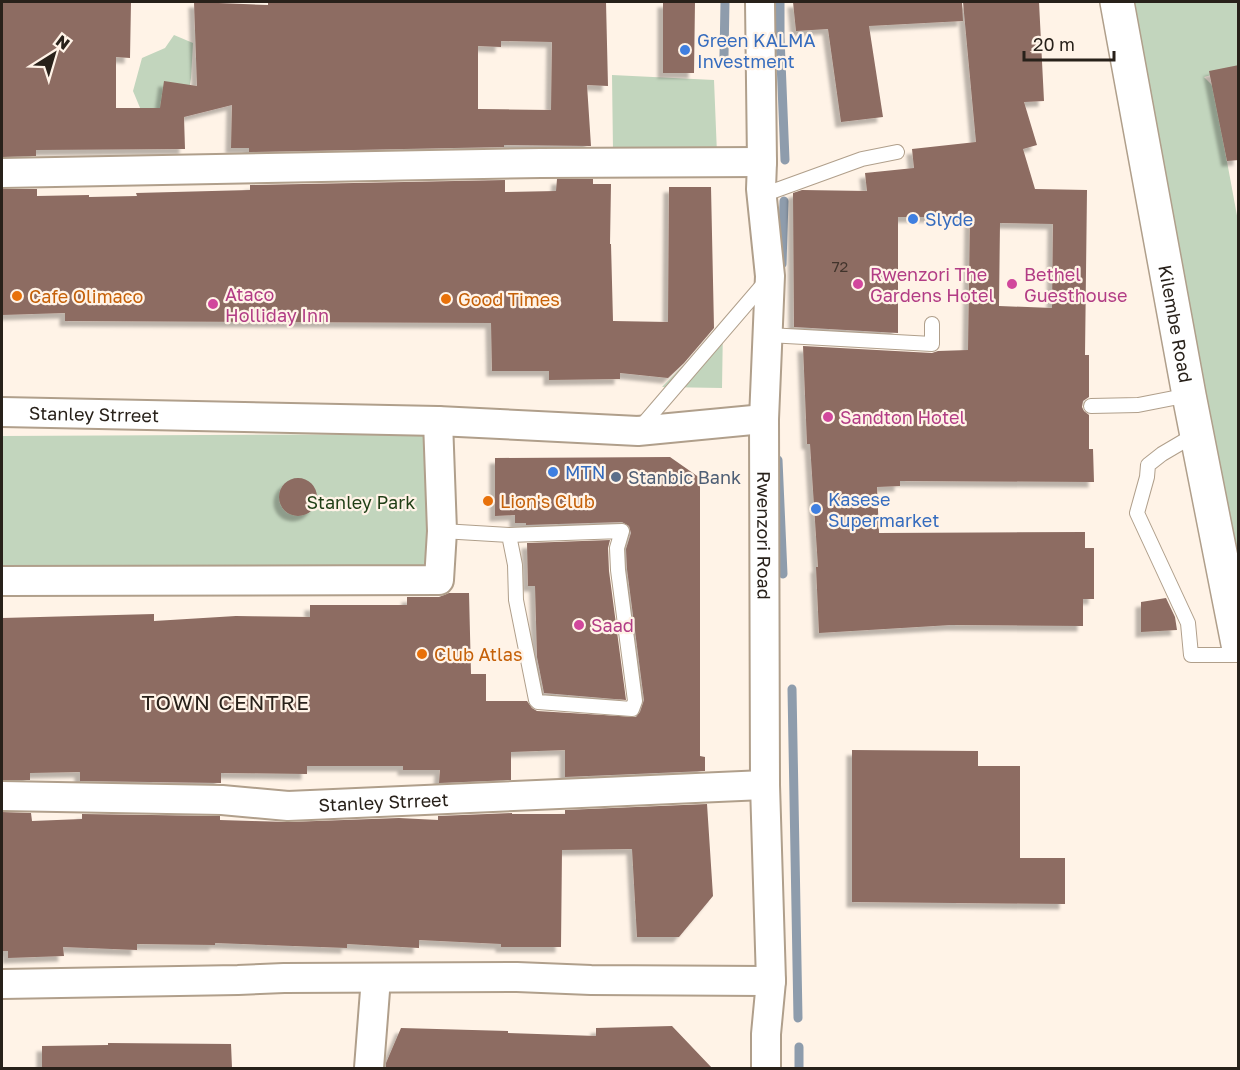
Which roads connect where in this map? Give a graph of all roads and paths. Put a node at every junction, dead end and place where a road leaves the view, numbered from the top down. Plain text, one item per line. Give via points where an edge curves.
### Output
1 (760, 2) edge
2 (1117, 2) edge
3 (897, 152) dead end
4 (2, 173) edge
5 (761, 175) junction
6 (770, 276) junction
7 (932, 324) dead end
8 (768, 335) junction
9 (1189, 395) junction
10 (1091, 406) dead end
11 (2, 412) edge
12 (764, 419) junction
13 (438, 421) junction
14 (638, 431) junction
15 (1197, 434) junction
16 (442, 531) junction
17 (509, 535) junction
18 (2, 581) edge
19 (1239, 644) edge
20 (1239, 655) edge
21 (765, 785) junction
22 (2, 796) edge
23 (375, 978) junction
24 (771, 981) junction
25 (2, 984) edge
26 (369, 1068) edge
27 (766, 1068) edge

1 - 5 street, Rwenzori Road
2 - 9 main road, Kilembe Road
3 - 5 lane via 862,159 771,192
4 - 5 street via 541,163
5 - 6 street, Rwenzori Road
6 - 8 street, Rwenzori Road
6 - 14 lane
7 - 8 lane via 932,344
8 - 12 street, Rwenzori Road
9 - 10 lane via 1138,405
9 - 15 main road, Kilembe Road
11 - 13 street, Stanley Strreet
12 - 14 street, Stanley Strreet
12 - 21 street, Rwenzori Road
13 - 14 street, Stanley Strreet
13 - 16 street
15 - 19 main road, Kilembe Road
15 - 20 lane via 1148,465 1137,513 1188,623 1191,655
16 - 17 lane
16 - 18 street via 439,580
17 - 17 lane via 516,600 536,700 543,704 632,709 635,701 618,570 617,548 622,531
21 - 22 street, Stanley Strreet via 288,806 222,800
21 - 24 street, Rwenzori Road
23 - 24 street
23 - 25 street
23 - 26 street
24 - 27 street, Rwenzori Road

